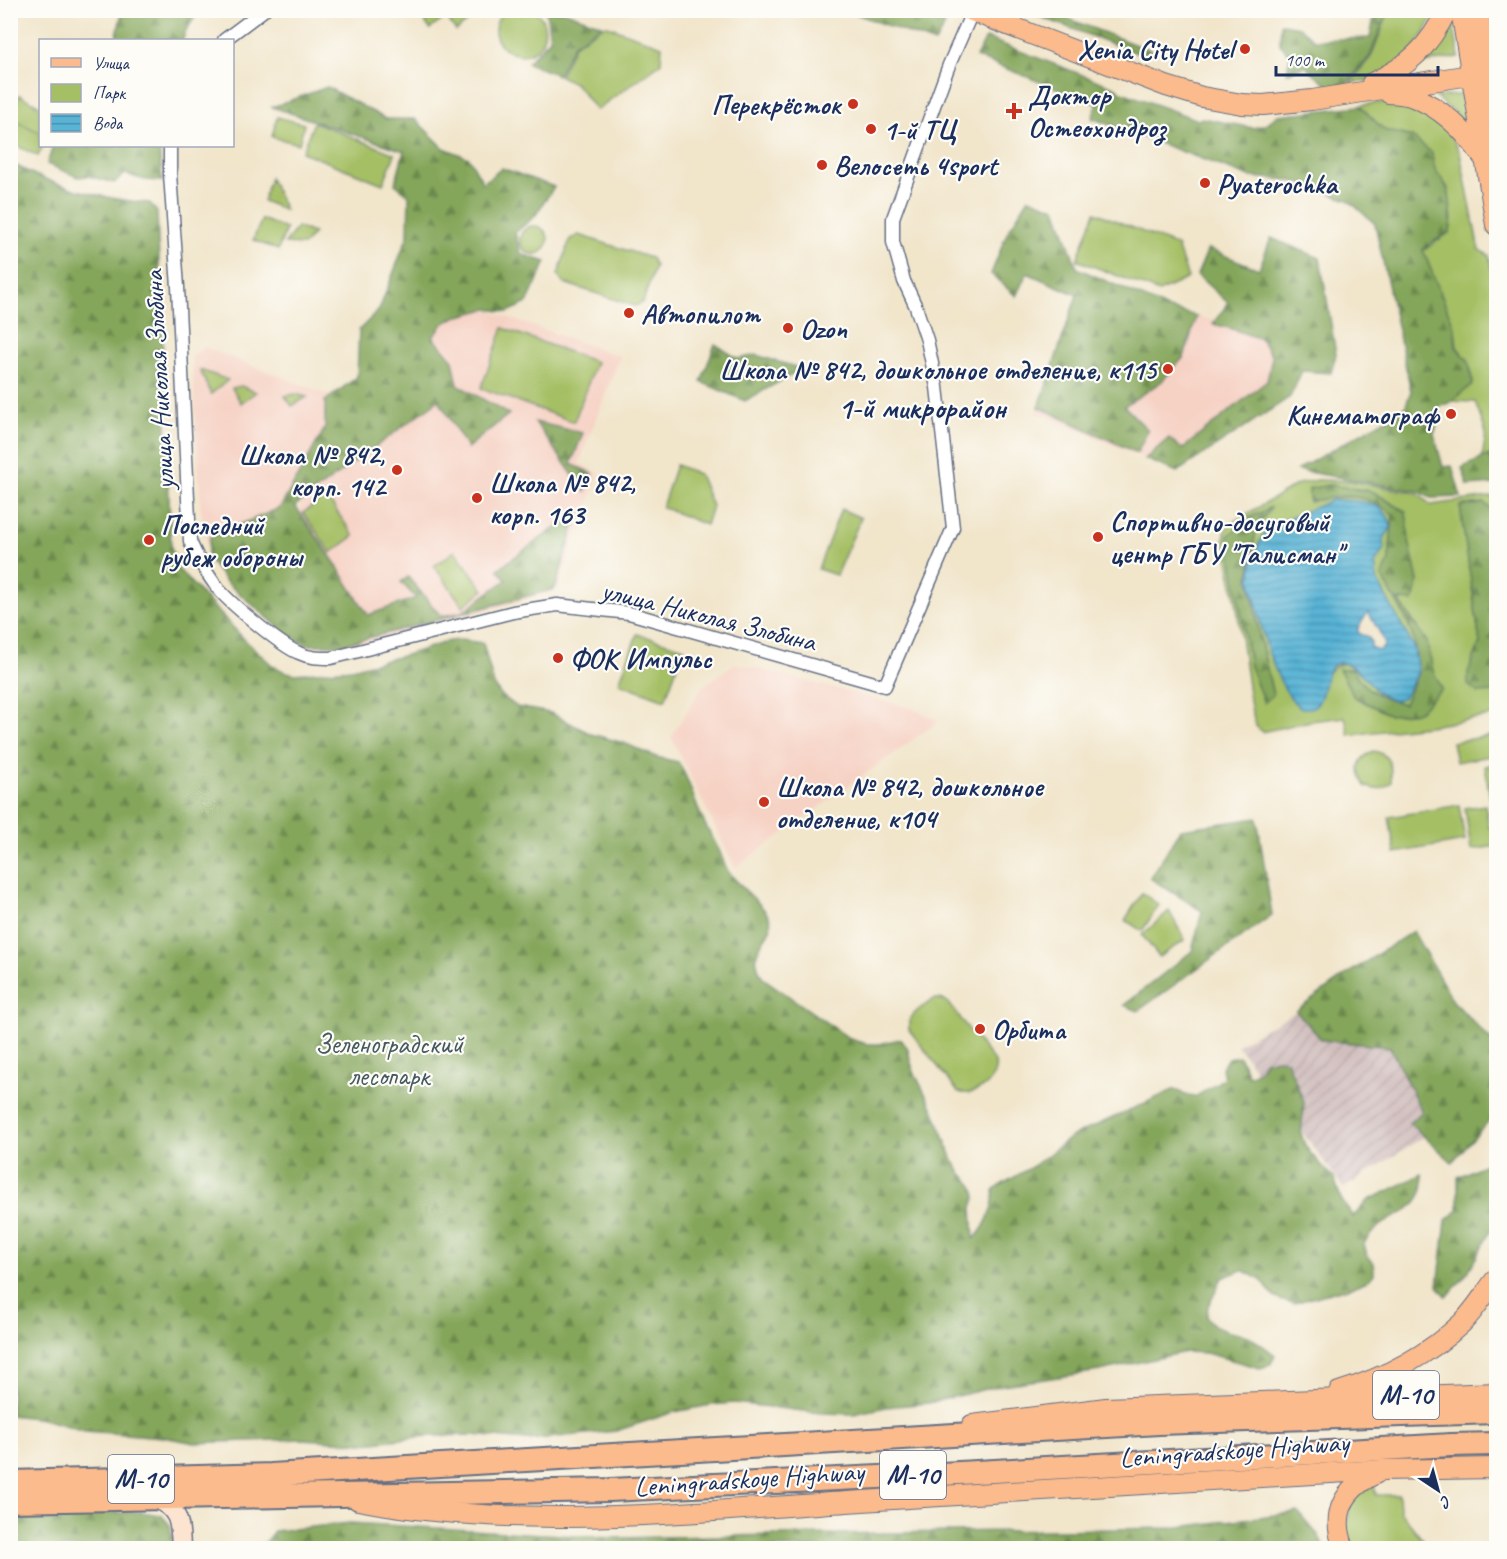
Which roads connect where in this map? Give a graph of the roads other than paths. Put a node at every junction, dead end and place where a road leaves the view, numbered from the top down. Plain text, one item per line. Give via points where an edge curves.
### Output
1 (264, 10) edge
2 (1447, 10) edge
3 (1461, 10) edge
4 (1478, 10) edge
5 (972, 11) edge
6 (225, 39) edge
7 (1485, 73) edge
8 (1351, 93) junction
9 (1497, 116) edge
10 (170, 147) edge
11 (1485, 160) junction
12 (1497, 225) edge
13 (1497, 1280) edge
14 (1497, 1393) edge
15 (1316, 1399) junction
16 (1497, 1412) edge
17 (869, 1440) junction
18 (1497, 1444) edge
19 (1497, 1468) edge
20 (1382, 1470) junction
21 (10, 1482) edge
22 (329, 1494) junction
23 (211, 1496) junction
24 (150, 1497) junction
25 (10, 1501) edge
26 (180, 1528) junction
27 (181, 1548) edge
28 (1344, 1548) edge

1 - 6 street
2 - 8 main road via 1428,43 1397,72
3 - 7 main road
4 - 7 main road
5 - 8 main road via 1202,97 1263,105
5 - 10 street, улица Николая Злобина via 893,218 893,242 927,340 937,387 953,528 885,687 629,613 557,605 513,612 331,658 310,658 275,638 217,588 190,542
7 - 8 main road
7 - 9 main road
7 - 11 main road
8 - 11 main road via 1412,96 1462,129
11 - 12 main road
13 - 15 main road via 1463,1322 1425,1352 1379,1377
14 - 15 main road, Leningradskoye Highway / М-10
15 - 17 main road, Leningradskoye Highway / М-10 via 1106,1408
16 - 17 highway, Leningradskoye Highway / М-10 via 1159,1423
17 - 21 highway, Leningradskoye Highway / М-10 via 271,1475
18 - 22 highway, Leningradskoye Highway / М-10 via 610,1490
19 - 20 main road, Leningradskoye Highway
20 - 22 main road, Leningradskoye Highway via 615,1517 487,1515 385,1506
20 - 28 main road via 1352,1488 1344,1500 1339,1530
22 - 23 highway, Leningradskoye Highway / М-10
23 - 24 highway, Leningradskoye Highway / М-10
23 - 26 street via 192,1511
24 - 25 highway, Leningradskoye Highway / М-10
24 - 26 street via 171,1507
26 - 27 street

